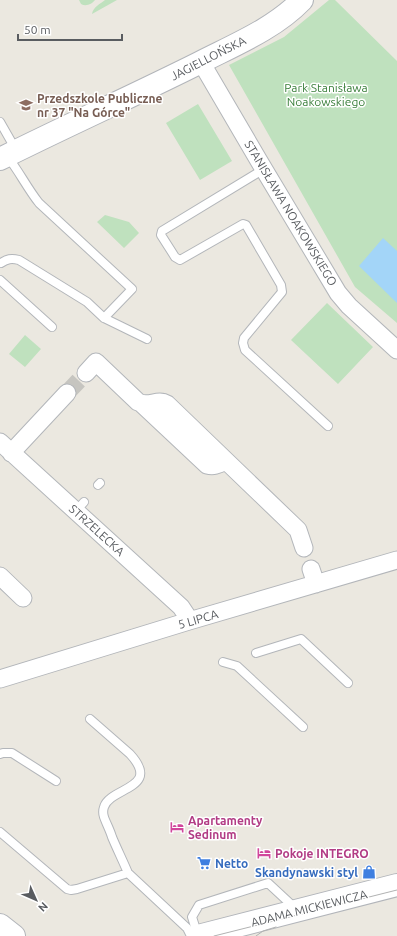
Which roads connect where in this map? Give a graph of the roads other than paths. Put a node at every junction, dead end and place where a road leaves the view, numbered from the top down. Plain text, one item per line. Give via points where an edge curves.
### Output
1 (302, 0) edge
2 (201, 62) junction
3 (0, 122) edge
4 (8, 155) edge
5 (264, 169) junction
6 (0, 263) edge
7 (0, 280) edge
8 (104, 318) junction
9 (52, 327) dead end
10 (148, 339) dead end
11 (397, 350) edge
12 (86, 373) tunnel mouth
13 (67, 392) tunnel mouth
14 (328, 426) dead end
15 (6, 448) edge
16 (304, 548) dead end
17 (397, 560) edge
18 (0, 576) edge
19 (23, 598) dead end
20 (189, 621) junction
21 (256, 653) dead end
22 (223, 662) dead end
23 (0, 679) edge
24 (348, 682) dead end
25 (90, 719) dead end
26 (303, 728) dead end
27 (0, 754) edge
28 (56, 781) dead end
29 (0, 832) edge
30 (128, 873) junction
31 (397, 885) edge
32 (397, 901) edge
33 (298, 911) junction
34 (191, 936) edge
35 (198, 936) edge
36 (251, 936) edge

1 - 2 street, JAGIELLOŃSKA via 260,32
2 - 4 street, JAGIELLOŃSKA
2 - 5 street, STANISŁAWA NOAKOWSKIEGO
3 - 4 lane
4 - 8 lane via 30,192 40,203 132,289
5 - 11 street, STANISŁAWA NOAKOWSKIEGO via 342,298
5 - 14 lane via 160,234 175,257 180,260 243,224 246,225 281,285 282,292 244,338 245,350
6 - 8 lane via 12,258 19,260 87,302
7 - 9 lane
8 - 10 lane
12 - 16 street via 96,362 138,402 146,405 160,401 168,404 298,530
13 - 15 street
15 - 20 street, STRZELECKA via 80,506 181,607
17 - 20 street, 5 LIPCA via 313,576
18 - 19 street
20 - 23 street, 5 LIPCA
21 - 24 lane via 301,639
22 - 26 lane via 237,666
25 - 30 lane via 136,760 140,772 134,786 111,799 104,808 104,818
27 - 28 lane via 12,753
29 - 30 lane via 67,889 77,889
30 - 34 lane via 187,928
31 - 33 street, ADAMA MICKIEWICZA
32 - 36 street, ADAMA MICKIEWICZA
33 - 35 street, ADAMA MICKIEWICZA
33 - 35 lane via 268,883 199,905 192,917

